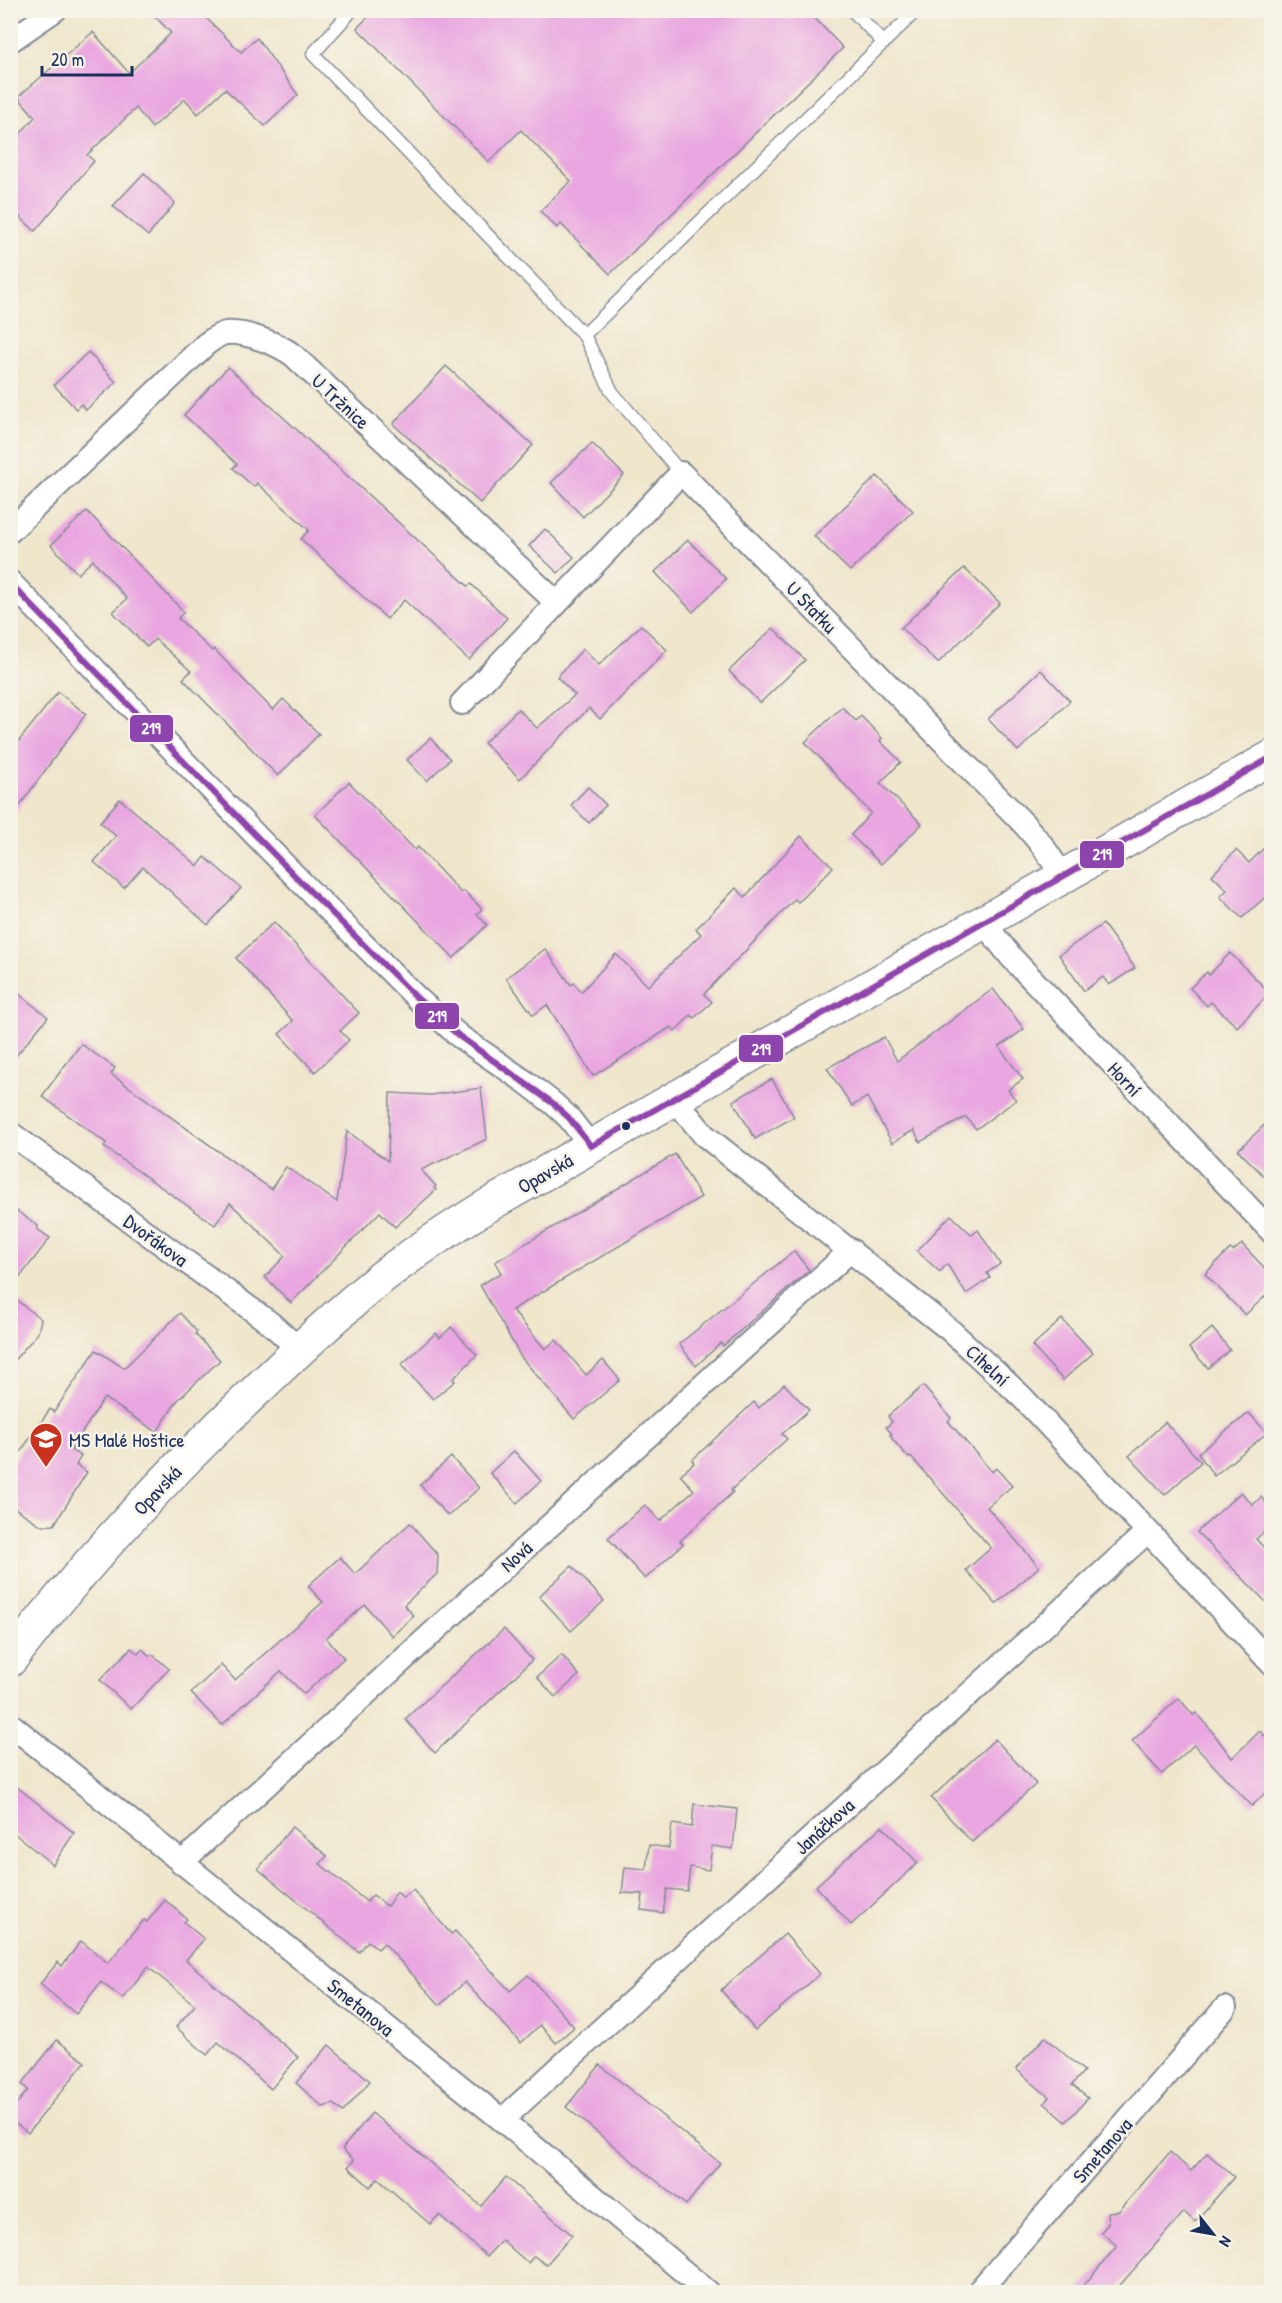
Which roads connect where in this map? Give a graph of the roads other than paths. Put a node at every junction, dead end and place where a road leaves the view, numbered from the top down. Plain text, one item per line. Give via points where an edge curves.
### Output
1 (55, 10) edge
2 (352, 10) edge
3 (852, 10) edge
4 (917, 10) edge
5 (10, 41) edge
6 (884, 43) junction
7 (584, 335) junction
8 (681, 472) junction
9 (10, 531) edge
10 (10, 582) edge
11 (556, 602) junction
12 (462, 703) dead end
13 (1272, 757) edge
14 (1063, 876) junction
15 (983, 922) junction
16 (674, 1098) junction
17 (10, 1133) edge
18 (591, 1146) junction
19 (1272, 1232) edge
20 (851, 1250) junction
21 (300, 1350) junction
22 (1147, 1532) junction
23 (10, 1660) edge
24 (1272, 1664) edge
25 (10, 1724) edge
26 (182, 1863) junction
27 (1226, 2008) dead end
28 (502, 2120) junction
29 (708, 2292) edge
30 (978, 2292) edge

1 - 5 street
2 - 7 lane via 313,54
3 - 6 lane
4 - 6 lane
6 - 7 lane
7 - 8 lane via 612,392
8 - 11 street
8 - 14 street, U Statku via 1023,823
9 - 11 street, U Tržnice via 206,344 226,333 241,334 272,343 293,355
10 - 18 street via 417,998 459,1036 554,1104
11 - 12 street
13 - 14 main road, Opavská
14 - 15 main road, Opavská
15 - 16 main road, Opavská
15 - 19 street, Horní via 1012,958
16 - 18 main road, Opavská
16 - 20 street, Cihelní via 704,1135
17 - 21 street, Dvořákova via 270,1323
18 - 21 main road, Opavská via 416,1252
20 - 22 street, Cihelní via 984,1360
20 - 26 street, Nová
21 - 23 main road, Opavská via 169,1476 79,1574
22 - 24 street, Cihelní
22 - 28 street, Janáčkova
25 - 26 street, Smetanova
26 - 28 street, Smetanova
27 - 30 street, Smetanova
28 - 29 street, Smetanova

